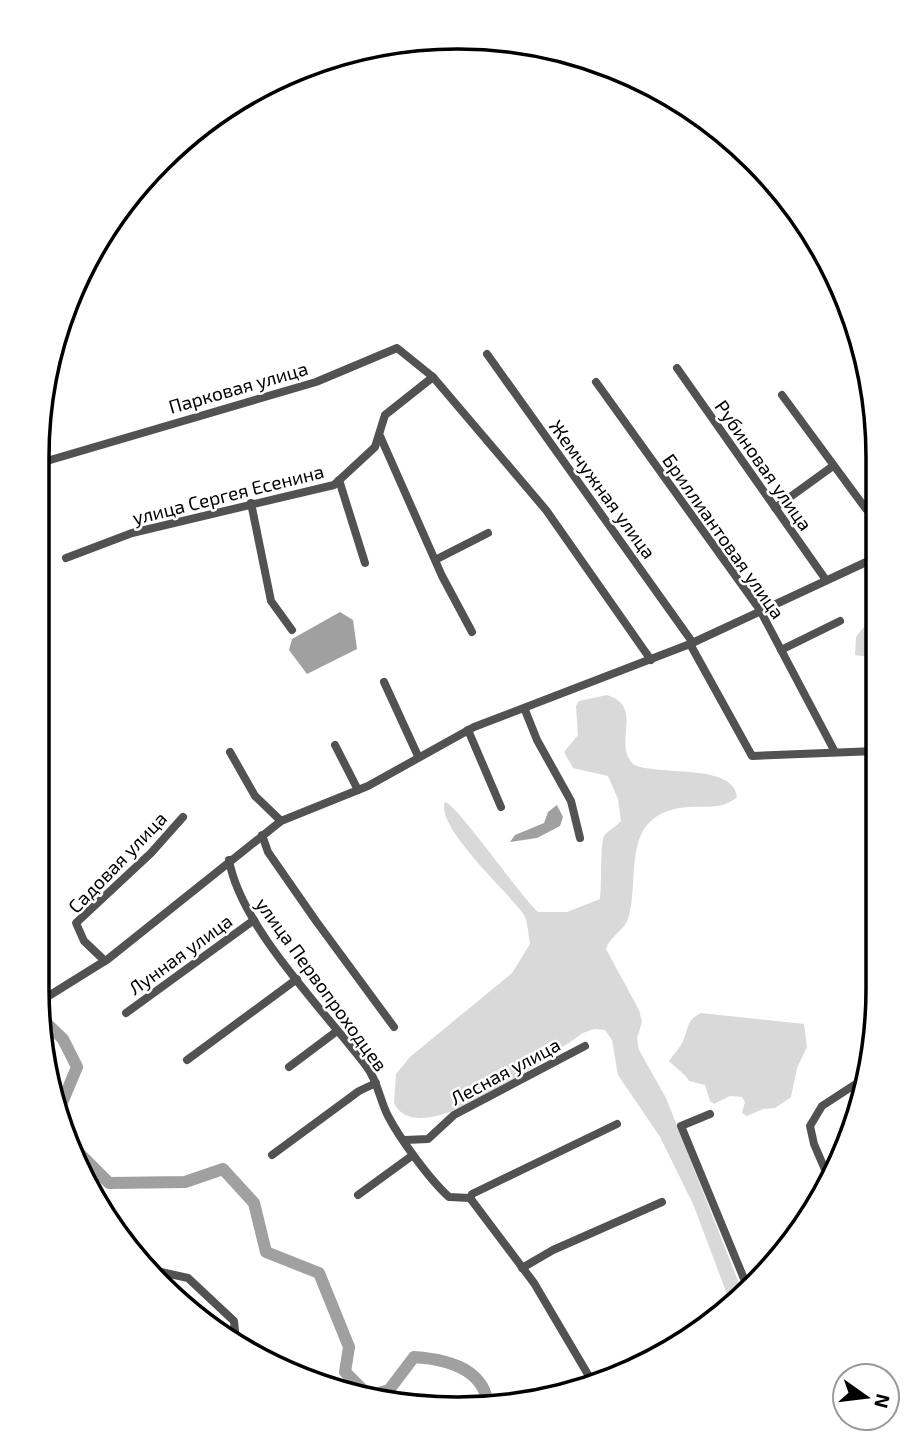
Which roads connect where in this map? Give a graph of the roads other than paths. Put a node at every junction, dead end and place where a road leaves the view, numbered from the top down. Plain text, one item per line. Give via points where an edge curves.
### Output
1 (487, 354) dead end
2 (677, 368) dead end
3 (433, 377) junction
4 (596, 382) dead end
5 (782, 395) dead end
6 (380, 436) junction
7 (49, 460) edge
8 (833, 466) junction
9 (339, 480) junction
10 (251, 503) junction
11 (775, 508) junction
12 (866, 509) dead end
13 (488, 533) dead end
14 (66, 558) dead end
15 (436, 559) junction
16 (866, 562) edge
17 (365, 563) dead end
18 (826, 580) junction
19 (760, 610) junction
20 (840, 621) dead end
21 (292, 630) dead end
22 (472, 632) dead end
23 (692, 644) junction
24 (781, 650) junction
25 (651, 660) junction
26 (384, 682) dead end
27 (525, 710) junction
28 (468, 730) junction
29 (335, 745) dead end
30 (866, 751) edge
31 (230, 752) dead end
32 (835, 752) junction
33 (418, 756) junction
34 (358, 790) junction
35 (501, 807) dead end
36 (183, 817) dead end
37 (281, 821) junction
38 (261, 835) junction
39 (580, 838) dead end
40 (229, 860) junction
41 (254, 919) junction
42 (105, 961) junction
43 (297, 979) junction
44 (49, 996) edge
45 (126, 1013) dead end
46 (394, 1027) dead end
47 (337, 1031) junction
48 (585, 1046) dead end
49 (187, 1060) dead end
50 (289, 1068) dead end
51 (376, 1083) junction
52 (854, 1085) edge
53 (710, 1114) dead end
54 (617, 1124) dead end
55 (405, 1140) junction
56 (414, 1154) junction
57 (272, 1155) dead end
58 (824, 1168) edge
59 (358, 1195) dead end
60 (471, 1198) junction
61 (662, 1202) dead end
62 (522, 1268) junction
63 (165, 1273) edge
64 (744, 1279) edge
65 (235, 1331) edge
66 (588, 1375) edge

1 - 23 street, Жемчужная улица
2 - 11 street, Рубиновая улица
3 - 6 street, улица Сергея Есенина via 385,415
3 - 7 street, Парковая улица via 402,349 392,349 316,382
3 - 25 street, Парковая улица via 546,510
4 - 19 street, Бриллиантовая улица
5 - 8 street
6 - 9 street, улица Сергея Есенина via 375,447
6 - 15 street
8 - 11 street
8 - 12 street
9 - 10 street, улица Сергея Есенина via 309,493
9 - 17 street
10 - 14 street, улица Сергея Есенина via 132,533
10 - 21 street via 271,601
11 - 18 street, Рубиновая улица
13 - 15 street
15 - 22 street
16 - 18 street
18 - 19 street
19 - 23 street
19 - 24 street, Бриллиантовая улица
20 - 24 street
23 - 25 street
23 - 32 street, Жемчужная улица via 752,756
24 - 32 street, Бриллиантовая улица
25 - 27 street
26 - 33 street
27 - 28 street
27 - 39 street via 570,801
28 - 33 street
28 - 35 street
29 - 34 street
30 - 32 street, Жемчужная улица
31 - 37 street via 255,796
33 - 34 street
34 - 37 street
36 - 42 street, Садовая улица via 76,923 84,941
37 - 38 street
38 - 40 street
38 - 46 street via 268,852
40 - 41 street, улица Первопроходцев via 239,893
40 - 42 street
41 - 43 street, улица Первопроходцев
41 - 45 street, Лунная улица
42 - 44 street
43 - 47 street, улица Первопроходцев
43 - 49 street
47 - 50 street
47 - 51 street, улица Первопроходцев
48 - 55 street, Лесная улица via 454,1115 428,1139
51 - 55 street, улица Первопроходцев via 387,1114
51 - 57 street
52 - 58 street via 822,1106 810,1126
53 - 64 street via 681,1126
54 - 60 street
55 - 56 street, улица Первопроходцев
56 - 59 street
56 - 60 street, улица Первопроходцев via 449,1197
60 - 62 street
61 - 62 street
62 - 66 street
63 - 65 street via 188,1278 234,1321

